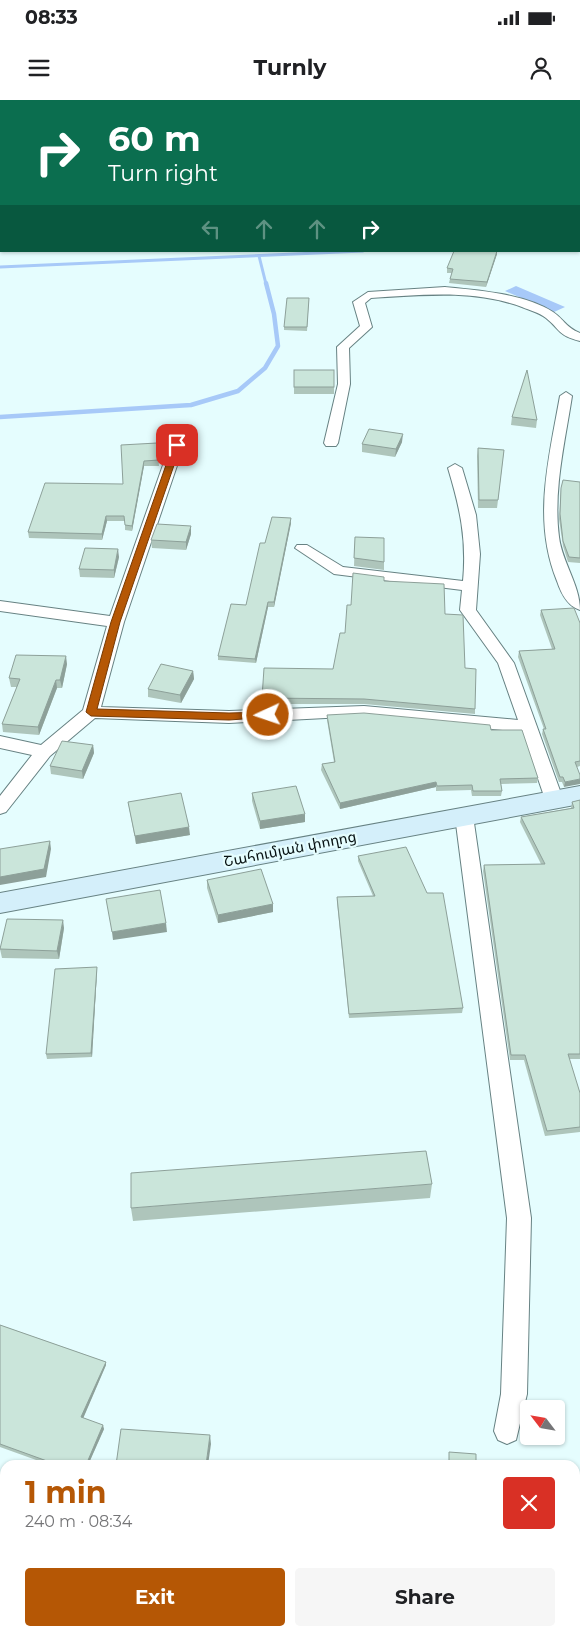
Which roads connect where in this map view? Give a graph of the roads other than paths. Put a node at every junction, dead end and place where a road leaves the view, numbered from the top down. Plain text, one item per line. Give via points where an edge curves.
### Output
1 (580, 337) edge
2 (566, 396) dead end
3 (331, 443) dead end
4 (177, 445) dead end
5 (455, 468) dead end
6 (302, 548) dead end
7 (470, 586) junction
8 (580, 604) edge
9 (0, 606) edge
10 (116, 622) junction
11 (91, 712) junction
12 (529, 727) junction
13 (0, 742) edge
14 (44, 752) junction
15 (580, 795) edge
16 (554, 800) junction
17 (0, 808) edge
18 (464, 816) junction
19 (0, 903) edge
20 (507, 1430) dead end

1 - 3 street via 564,331 550,315 525,304 484,294 445,290 368,295 359,302 366,327 344,347 342,397
2 - 8 street via 551,491 552,539 559,571 574,601
4 - 10 street
5 - 7 street via 470,525 473,554
6 - 7 street via 340,571
7 - 12 street via 468,610 506,662
9 - 10 street
10 - 11 street
11 - 12 street via 229,717 364,711
11 - 14 street
12 - 16 street
13 - 14 street
14 - 17 street
15 - 16 main road, Շահումյան փողոց
16 - 18 main road, Շահումյան փողոց
18 - 19 main road, Շահումյան փողոց
18 - 20 street via 519,1218 514,1394

